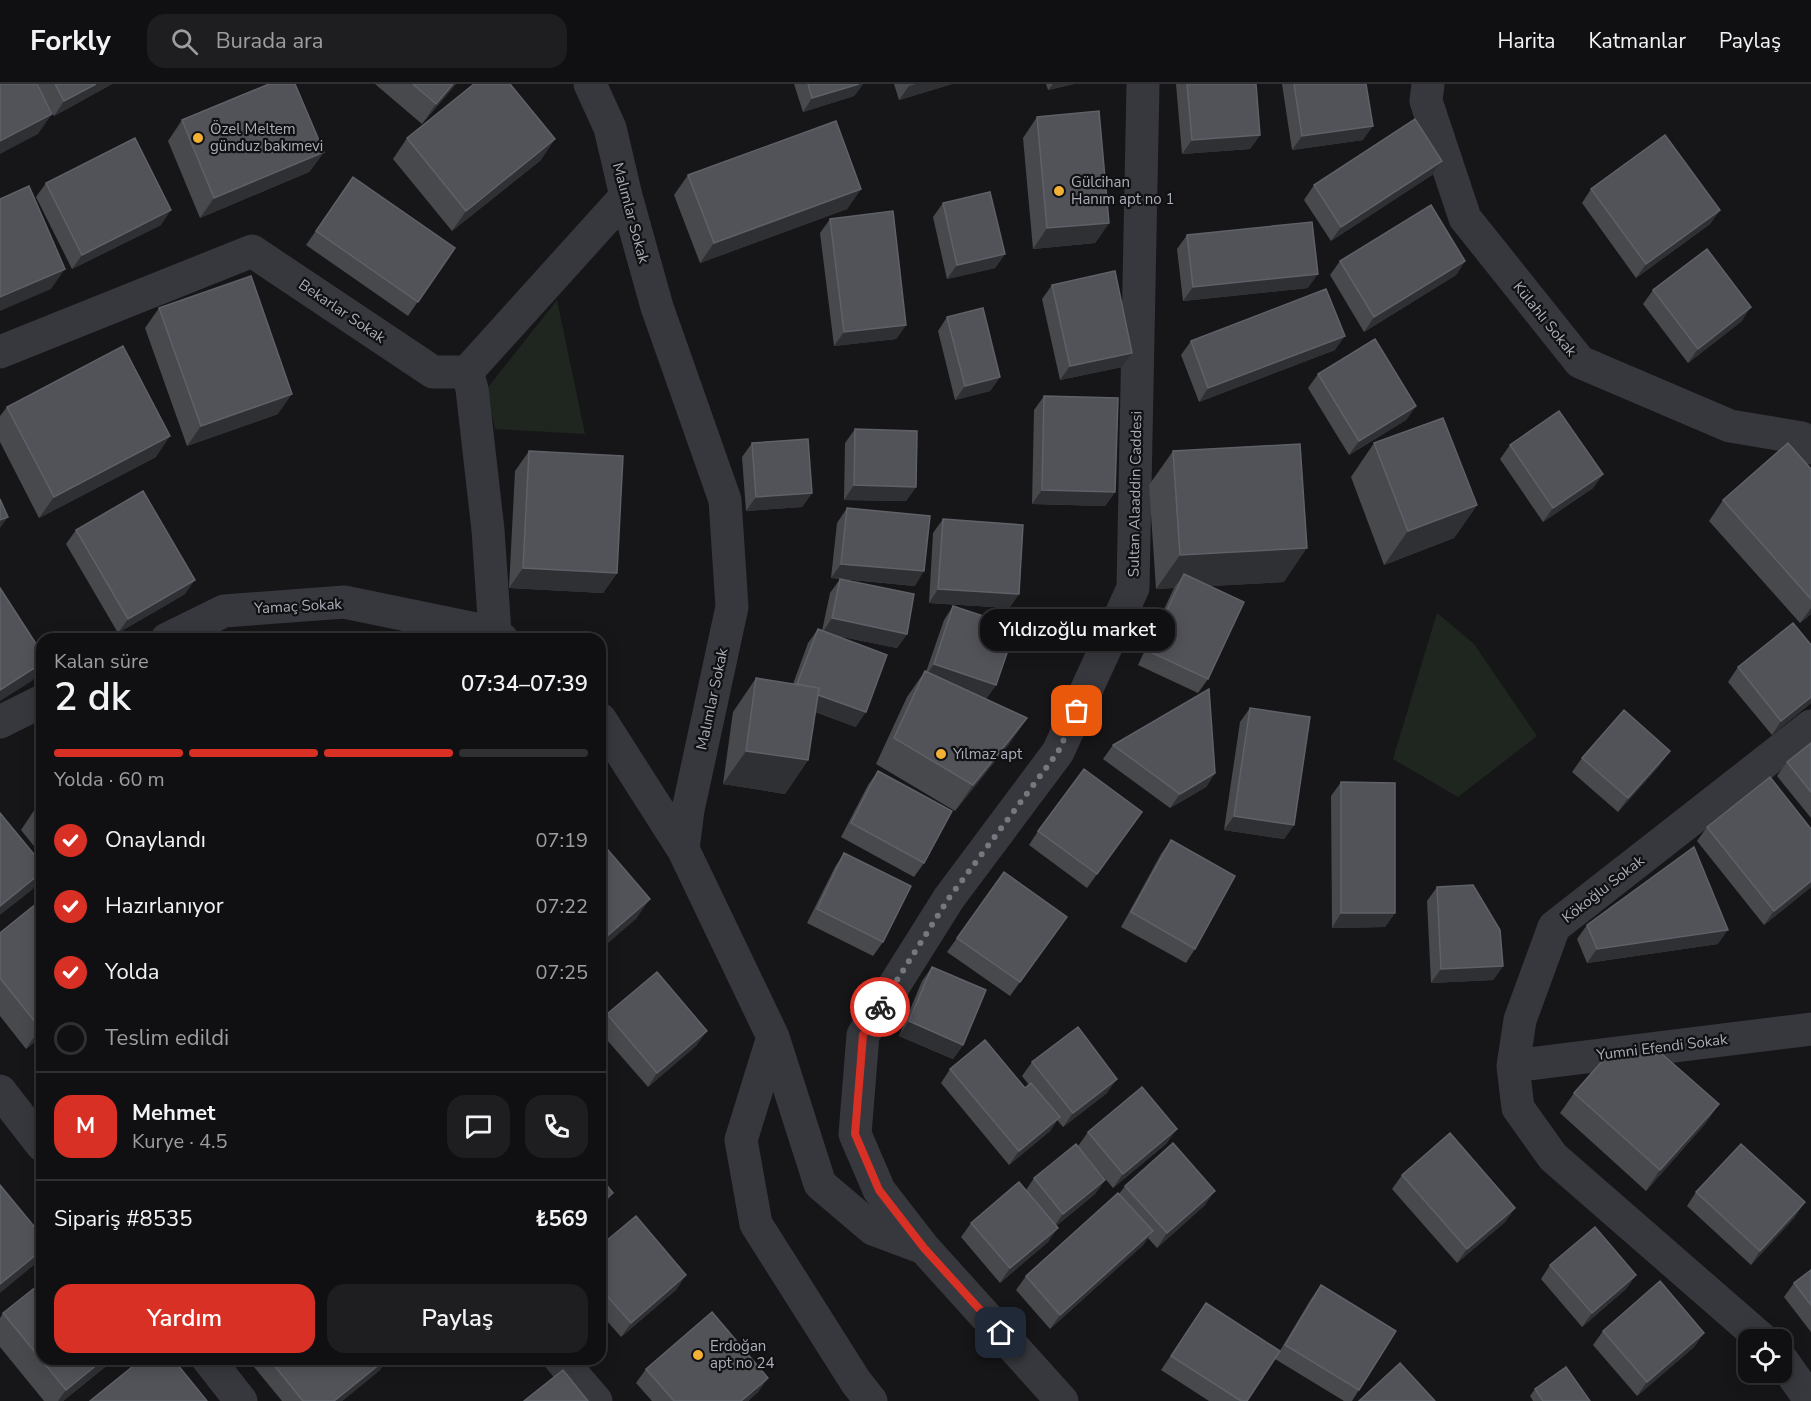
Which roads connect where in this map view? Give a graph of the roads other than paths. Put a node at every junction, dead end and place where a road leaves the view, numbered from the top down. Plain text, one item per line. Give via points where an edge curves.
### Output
1 (590, 84) edge
2 (1143, 84) edge
3 (1428, 84) edge
4 (626, 196) junction
5 (0, 352) edge
6 (467, 372) junction
7 (1811, 448) edge
8 (179, 633) edge
9 (484, 633) edge
10 (498, 633) edge
11 (36, 704) edge
12 (0, 722) edge
13 (1811, 726) edge
14 (606, 728) edge
15 (683, 849) junction
16 (1811, 1029) edge
17 (773, 1037) junction
18 (1513, 1066) junction
19 (0, 1091) edge
20 (36, 1137) edge
21 (924, 1248) junction
22 (1750, 1329) edge
23 (213, 1365) edge
24 (565, 1365) edge
25 (1792, 1375) edge
26 (241, 1401) edge
27 (596, 1401) edge
28 (871, 1401) edge
29 (1062, 1401) edge
30 (1810, 1401) edge

1 - 4 street, Malımlar Sokak via 610,128
2 - 21 street, Sultan Alaaddin Caddesi via 1133,588 1058,752 949,898 863,1035 855,1134 879,1190
3 - 7 street, Külahlı Sokak via 1426,101 1465,218 1580,362 1730,426 1802,438
4 - 6 street
4 - 15 street, Malımlar Sokak via 657,308 725,500 732,607
5 - 6 street, Bekarlar Sokak via 252,250 433,372
6 - 10 street
8 - 9 street, Yamaç Sokak via 224,611 344,602
11 - 12 street
13 - 18 street, Kökoğlu Sokak via 1554,927 1520,1020
14 - 15 street
15 - 17 street
16 - 18 street, Yumni Efendi Sokak
17 - 21 street via 820,1184 873,1229
17 - 28 street via 741,1140 756,1224
18 - 22 street, Kökoğlu Sokak via 1518,1108 1553,1156
19 - 20 street
21 - 29 street, Sultan Alaaddin Caddesi
23 - 26 street
24 - 27 street
25 - 30 street

